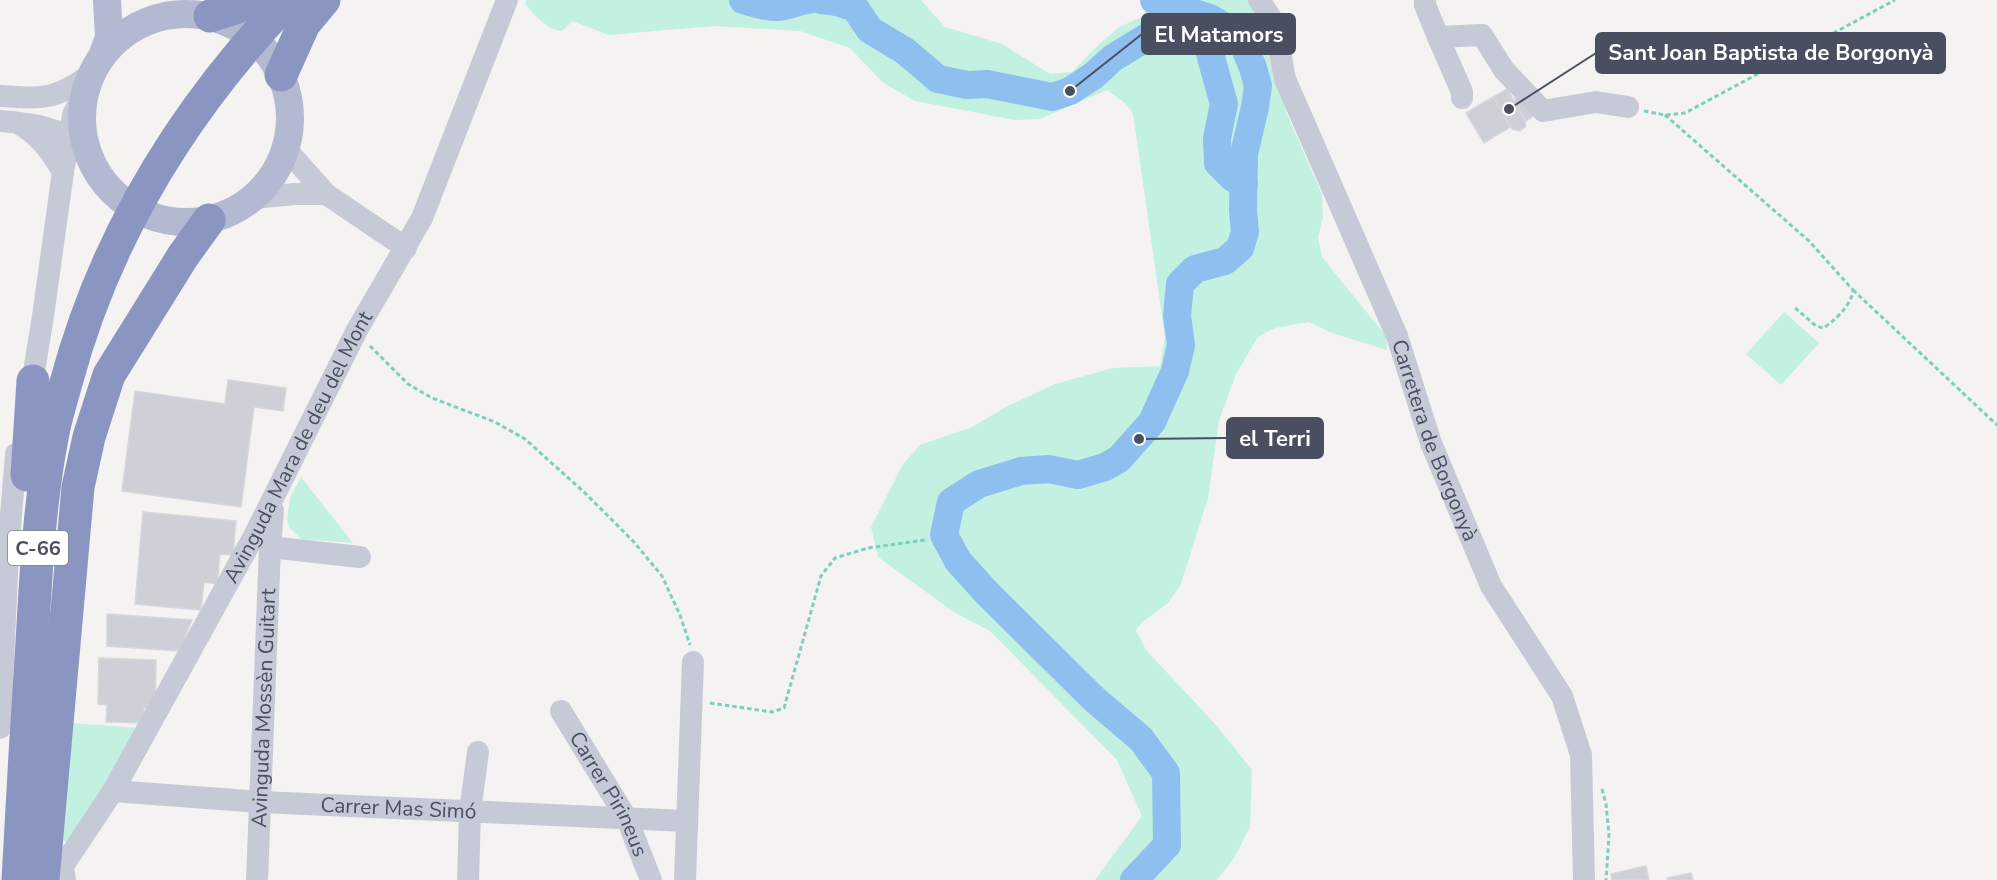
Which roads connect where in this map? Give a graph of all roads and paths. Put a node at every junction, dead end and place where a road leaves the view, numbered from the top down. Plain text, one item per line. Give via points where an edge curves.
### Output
1 (107, 0) edge
2 (152, 0) edge
3 (300, 0) edge
4 (324, 0) edge
5 (507, 0) edge
6 (1259, 0) edge
7 (1425, 0) edge
8 (1895, 0) edge
9 (270, 12) edge
10 (196, 15) junction
11 (1438, 37) junction
12 (94, 72) junction
13 (281, 75) junction
14 (0, 96) edge
15 (1461, 98) dead end
16 (1628, 107) joint
17 (1665, 116) junction
18 (8, 122) edge
19 (77, 141) junction
20 (286, 149) junction
21 (63, 172) junction
22 (326, 194) junction
23 (253, 198) junction
24 (208, 220) junction
25 (128, 231) junction
26 (406, 248) junction
27 (1853, 290) junction
28 (1793, 306) dead end
29 (356, 332) junction
30 (33, 381) junction
31 (1997, 424) edge
32 (7, 465) edge
33 (274, 498) junction
34 (925, 540) dead end
35 (270, 547) junction
36 (360, 556) dead end
37 (693, 662) joint
38 (693, 701) junction
39 (561, 711) dead end
40 (0, 728) edge
41 (478, 752) dead end
42 (1582, 770) junction
43 (113, 791) junction
44 (261, 802) junction
45 (470, 812) junction
46 (627, 819) junction
47 (686, 821) junction
48 (57, 875) edge
49 (9, 880) edge
50 (18, 880) edge
51 (33, 880) edge
52 (257, 880) edge
53 (468, 880) edge
54 (651, 880) edge
55 (685, 880) edge
56 (1584, 880) edge
57 (1606, 880) edge

1 - 12 main road via 109,37
2 - 10 main road
3 - 9 highway, C-66
4 - 13 highway via 304,24
5 - 26 street, Avinguda Mara de deu del Mont via 422,218
6 - 42 street, Carretera de Borgonyà via 1275,24 1285,79 1396,336 1431,443 1491,586 1562,696
7 - 11 street
8 - 17 path via 1685,113
9 - 10 highway
9 - 25 highway, C-66 via 242,57 189,120
10 - 12 main road via 159,17 138,25 119,37
10 - 13 main road via 232,24 252,37 269,54
11 - 15 street via 1462,92
11 - 16 street via 1482,35 1504,69 1543,111 1596,102
12 - 14 street via 57,95
12 - 19 main road
13 - 20 main road via 289,99 291,124
16 - 17 path
17 - 27 path via 1809,241
18 - 19 street via 36,124
18 - 21 street via 33,132
19 - 21 street
19 - 24 main road via 103,181 132,207 169,221
20 - 22 street
20 - 23 main road via 273,176
21 - 30 street
22 - 23 street
22 - 26 street
23 - 24 main road
24 - 48 highway via 109,375 78,487
25 - 50 highway, C-66 via 86,317 52,437 39,534
25 - 51 highway, C-66 via 76,394 61,469 53,532
26 - 29 street, Avinguda Mara de deu del Mont
27 - 28 path via 1831,324 1823,328
27 - 31 path
29 - 33 street, Avinguda Mara de deu del Mont
29 - 37 path via 408,384 525,439 585,493 662,576 680,615
30 - 32 street
30 - 49 highway via 19,578
32 - 40 street via 8,552
33 - 35 street, Avinguda Mossèn Guitart
33 - 43 street, Avinguda Mara de deu del Mont
34 - 38 path via 868,548 835,558 821,576 784,708 772,712
35 - 36 street
35 - 44 street, Avinguda Mossèn Guitart
37 - 38 street
38 - 47 street
39 - 46 street, Carrer Pirineus
41 - 45 street
42 - 56 street, Carretera de Borgonyà
42 - 57 path via 1600,783 1606,804
43 - 44 street, Carrer Mas Simó
43 - 48 street, Avinguda Mara de deu del Mont
44 - 45 street, Carrer Mas Simó
44 - 52 street, Avinguda Mossèn Guitart
45 - 46 street, Carrer Mas Simó
45 - 53 street
46 - 47 street, Carrer Mas Simó
46 - 54 street, Carrer Pirineus
47 - 55 street

